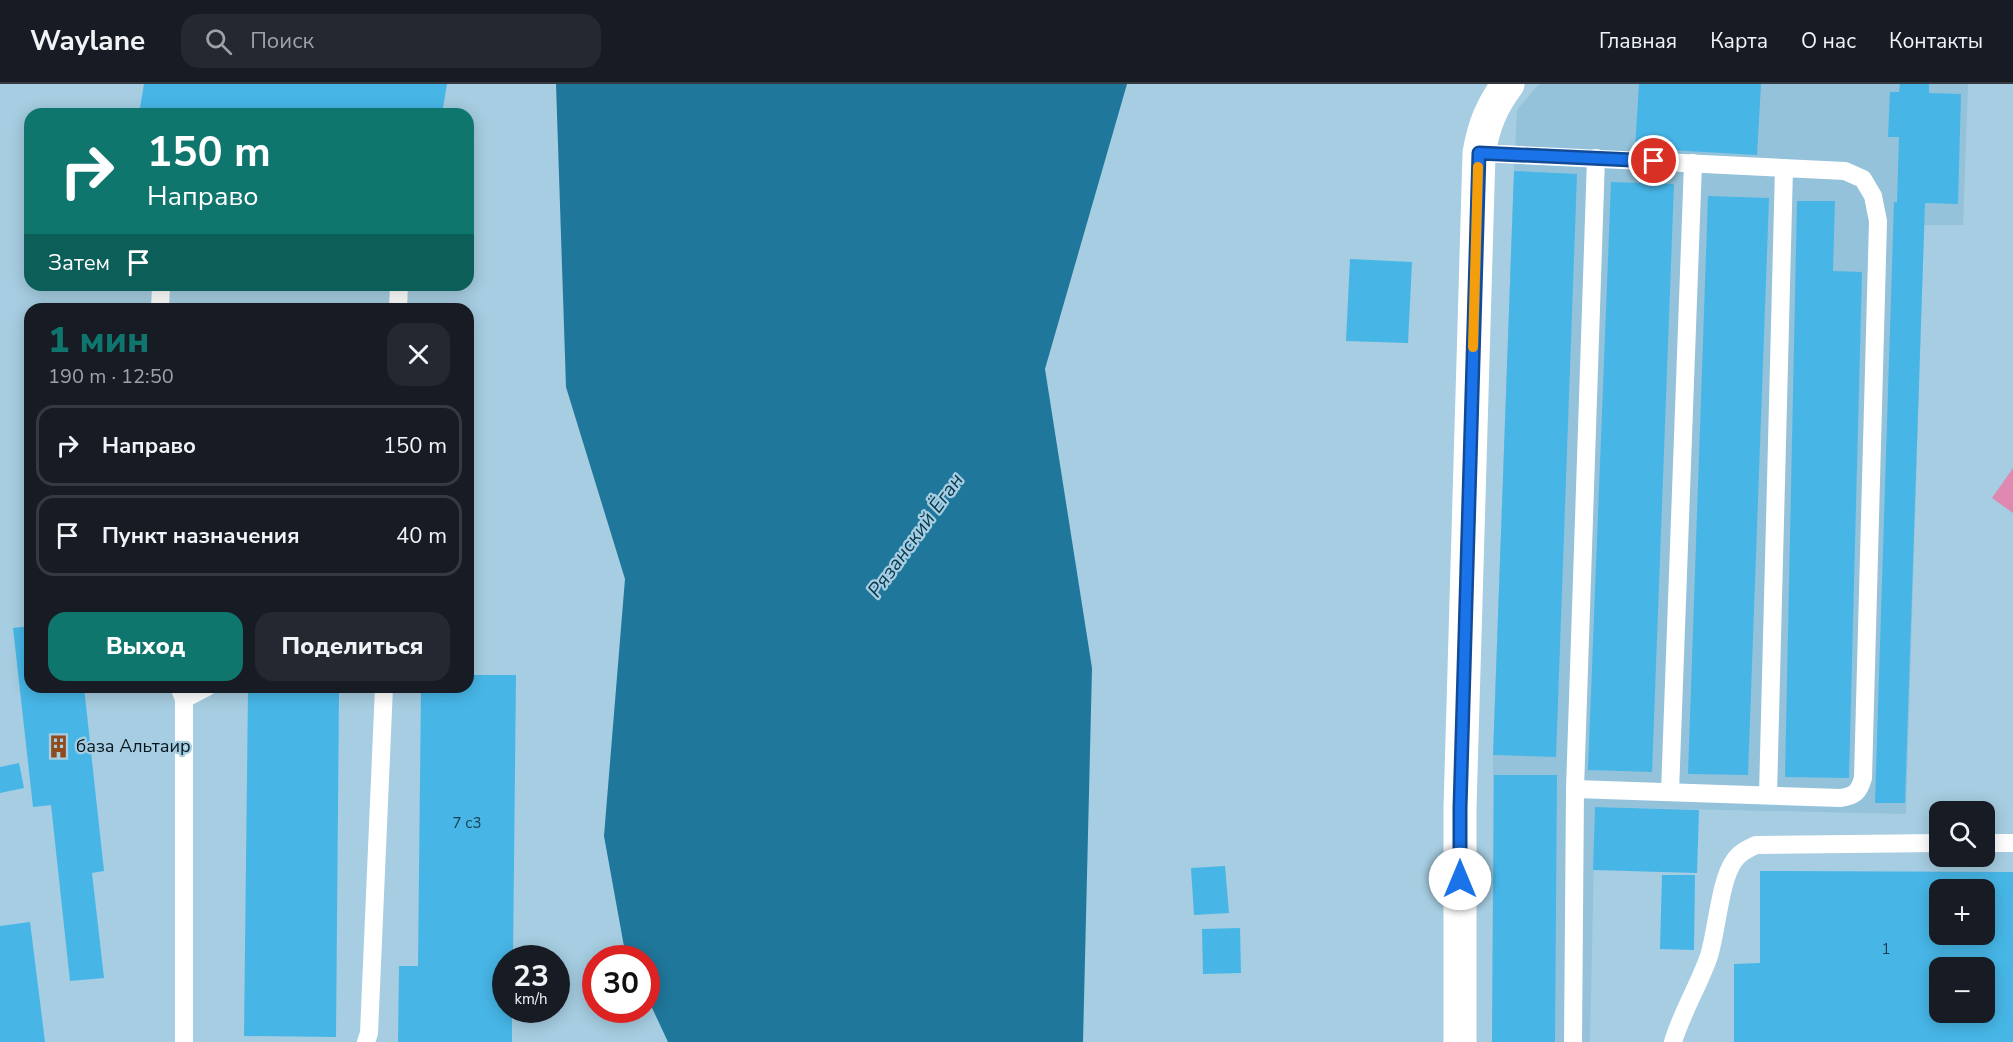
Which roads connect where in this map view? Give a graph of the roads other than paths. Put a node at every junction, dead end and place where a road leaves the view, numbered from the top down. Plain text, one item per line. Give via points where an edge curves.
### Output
1 (1508, 84) edge
2 (1479, 153) junction
3 (1596, 158) junction
4 (1693, 163) junction
5 (1784, 168) junction
6 (182, 693) edge
7 (384, 693) edge
8 (1575, 789) junction
9 (1670, 792) junction
10 (1768, 795) junction
11 (1929, 843) edge
12 (1995, 843) edge
13 (2013, 843) edge
14 (184, 1042) edge
15 (366, 1042) edge
16 (1460, 1042) edge
17 (1573, 1042) edge
18 (1673, 1042) edge

1 - 2 street via 1493,105
2 - 3 lane
2 - 16 street via 1460,808
3 - 4 lane
3 - 8 lane
4 - 5 lane
4 - 9 lane
5 - 10 lane
5 - 10 lane via 1845,171 1863,179 1873,196 1878,244 1863,778 1860,789 1852,796
6 - 14 lane
7 - 15 lane
8 - 9 lane
8 - 17 lane
9 - 10 lane
11 - 18 lane via 1756,845 1744,850 1727,874 1714,938
12 - 13 lane

